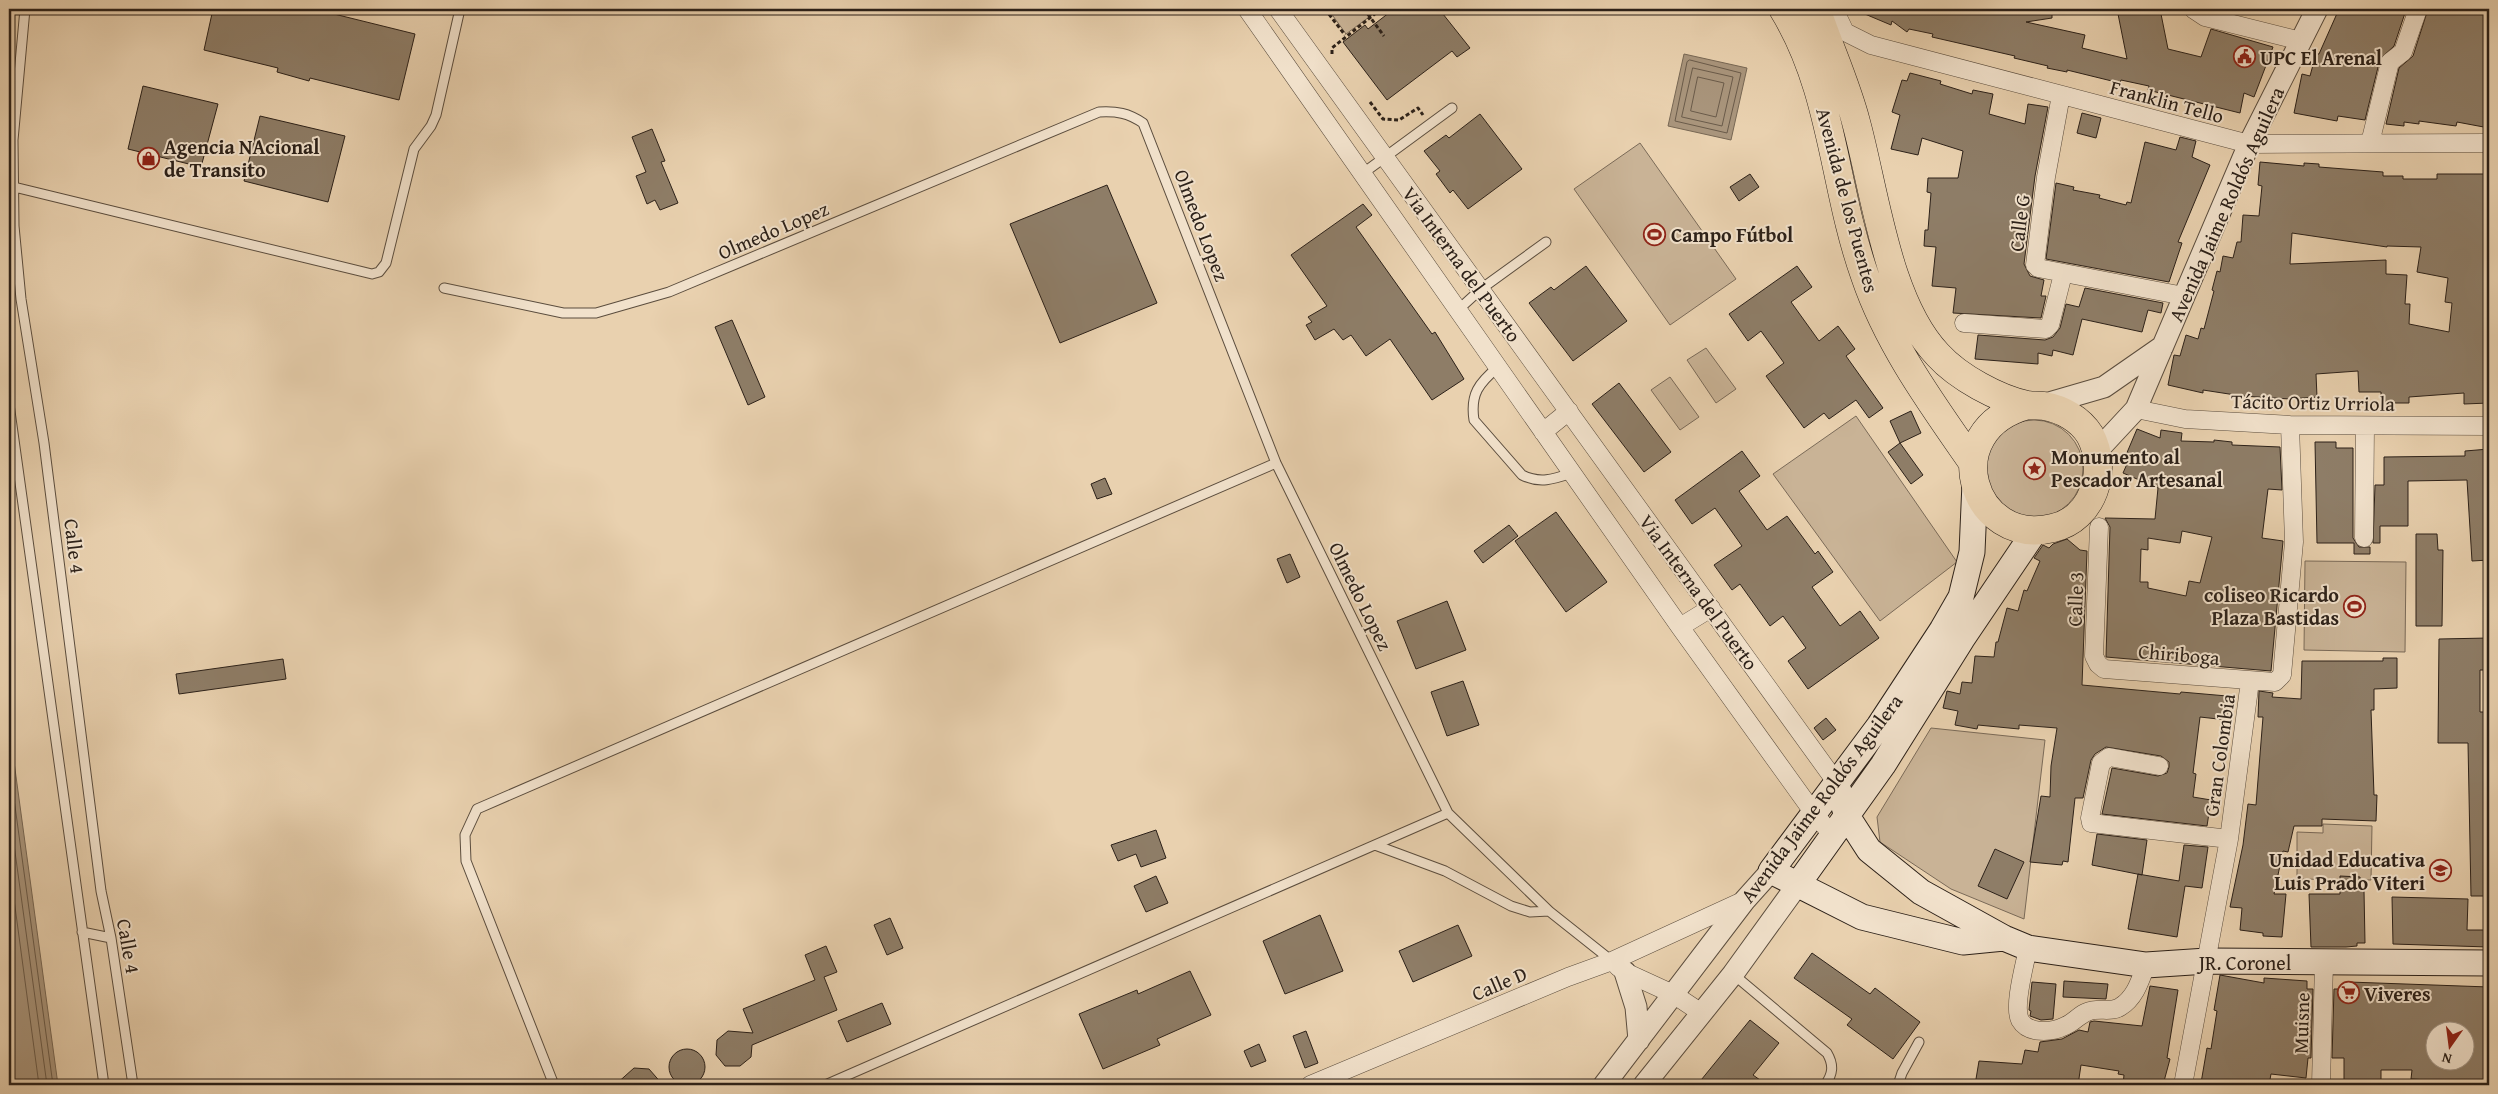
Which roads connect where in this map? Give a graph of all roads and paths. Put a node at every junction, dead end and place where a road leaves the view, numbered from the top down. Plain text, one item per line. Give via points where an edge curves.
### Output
1 (25, 9) edge
2 (460, 9) edge
3 (1247, 9) edge
4 (1278, 9) edge
5 (1325, 9) edge
6 (1364, 9) edge
7 (1381, 9) edge
8 (1783, 9) edge
9 (1812, 9) edge
10 (1834, 9) edge
11 (2193, 9) edge
12 (2317, 9) edge
13 (2418, 9) edge
14 (1370, 17) junction
15 (1345, 35) junction
16 (1384, 36) dead end
17 (2301, 41) junction
18 (1332, 55) dead end
19 (2061, 95) junction
20 (1366, 98) dead end
21 (1452, 108) dead end
22 (1430, 125) junction
23 (2370, 143) junction
24 (2489, 143) edge
25 (2249, 144) junction
26 (1385, 158) junction
27 (1362, 174) junction
28 (14, 187) junction
29 (1546, 242) dead end
30 (2063, 274) junction
31 (444, 288) dead end
32 (1481, 289) junction
33 (2184, 296) junction
34 (1458, 310) junction
35 (1964, 323) dead end
36 (2163, 346) junction
37 (1498, 367) junction
38 (9, 404) edge
39 (2035, 405) junction
40 (2136, 409) junction
41 (1569, 411) junction
42 (2290, 426) junction
43 (2365, 426) junction
44 (2489, 426) edge
45 (1543, 432) junction
46 (2097, 451) junction
47 (1276, 463) junction
48 (1572, 472) junction
49 (1974, 473) junction
50 (2099, 527) dead end
51 (2034, 531) junction
52 (2364, 538) dead end
53 (1710, 608) junction
54 (1680, 627) junction
55 (1952, 634) junction
56 (2104, 669) joint
57 (2250, 681) junction
58 (2160, 766) dead end
59 (1836, 782) junction
60 (1813, 812) junction
61 (1448, 813) junction
62 (1840, 826) junction
63 (2229, 839) junction
64 (1375, 845) junction
65 (1771, 871) junction
66 (1798, 884) junction
67 (1745, 900) junction
68 (1549, 910) junction
69 (82, 932) junction
70 (111, 938) junction
71 (2004, 938) junction
72 (2028, 948) junction
73 (2324, 962) junction
74 (2489, 963) edge
75 (2146, 966) junction
76 (1619, 967) junction
77 (2206, 970) junction
78 (1732, 974) junction
79 (1673, 994) junction
80 (1700, 1012) junction
81 (1638, 1040) junction
82 (1919, 1042) dead end
83 (104, 1085) edge
84 (133, 1085) edge
85 (554, 1085) edge
86 (825, 1085) edge
87 (1310, 1085) edge
88 (1604, 1085) edge
89 (1644, 1085) edge
90 (1825, 1085) edge
91 (1898, 1085) edge
92 (2183, 1085) edge
93 (2273, 1085) edge
94 (2314, 1085) edge

1 - 28 lane, Calle 4 via 13,140
2 - 28 lane via 435,120 414,149 386,263 379,272 372,274
3 - 27 street, Via Interna del Puerto
4 - 26 street, Via Interna del Puerto
5 - 15 path
6 - 14 path
7 - 14 path
8 - 49 main road, Avenida de los Puentes via 1816,78 1864,276 1925,395
9 - 39 main road, Avenida de los Puentes via 1820,20 1856,120 1888,257 1910,312 1937,355 1960,374 1990,391
10 - 19 street, Franklin Tello via 1845,32 1870,45
11 - 17 street via 2205,17
12 - 17 street, Avenida Jaime Roldós Aguilera
13 - 23 street via 2403,52 2390,62
14 - 15 path
14 - 16 path
15 - 18 path via 1332,48
17 - 25 street, Avenida Jaime Roldós Aguilera
19 - 25 street, Franklin Tello
19 - 30 street, Calle G via 2034,261 2038,268
20 - 22 path via 1383,120 1399,120 1418,108
21 - 22 lane
22 - 26 lane
23 - 24 street, Franklin Tello
23 - 25 street, Franklin Tello
25 - 33 street, Avenida Jaime Roldós Aguilera
26 - 27 lane
26 - 32 street, Via Interna del Puerto
27 - 34 street, Via Interna del Puerto
28 - 70 lane, Calle 4 via 20,298 44,443 101,891
29 - 32 lane
30 - 33 street, Calle G
30 - 35 street via 2050,325 2046,329
31 - 47 lane, Olmedo Lopez via 563,313 596,313 669,292 1099,112 1117,111 1143,123
32 - 34 lane
32 - 41 street, Via Interna del Puerto
33 - 36 street, Avenida Jaime Roldós Aguilera
34 - 37 street, Via Interna del Puerto
36 - 39 street, Avenida Jaime Roldós Aguilera via 2104,387
36 - 40 street, Avenida Jaime Roldós Aguilera
37 - 45 street, Via Interna del Puerto
37 - 48 lane via 1481,381 1473,410 1474,420 1522,475 1535,480 1551,480
38 - 69 lane
39 - 46 main road via 2060,410 2076,420 2089,434
39 - 49 main road via 2011,410 1996,418 1984,431 1976,446
40 - 42 street, Tácito Ortiz Urriola via 2185,419
40 - 46 street, Avenida Jaime Roldós Aguilera
41 - 45 street
41 - 53 street, Via Interna del Puerto
42 - 43 street, Tácito Ortiz Urriola
42 - 57 street, Gran Colombia via 2294,542 2282,676 2275,682
43 - 44 street, Tácito Ortiz Urriola
43 - 52 street
45 - 48 street, Via Interna del Puerto
46 - 51 main road via 2096,490 2086,507 2072,520 2054,528
47 - 61 lane, Olmedo Lopez
47 - 85 lane via 477,809 465,836 466,861
48 - 54 street, Via Interna del Puerto
49 - 51 main road via 1983,502 1996,517 2014,527
49 - 55 main road, Avenida Jaime Roldós Aguilera via 1972,552
50 - 56 street, Calle 3 via 2094,656
51 - 55 main road, Avenida Jaime Roldós Aguilera
53 - 54 street
53 - 59 street, Via Interna del Puerto
54 - 60 street, Via Interna del Puerto
55 - 59 main road, Avenida Jaime Roldós Aguilera
55 - 62 main road, Avenida Jaime Roldós Aguilera via 1883,765
56 - 57 street, Chiriboga
57 - 63 street, Gran Colombia
58 - 63 street via 2109,757 2104,759 2091,823
59 - 60 main road, Avenida Jaime Roldós Aguilera
59 - 62 main road, Via Interna del Puerto
60 - 62 street, Via Interna del Puerto
60 - 65 main road, Avenida Jaime Roldós Aguilera
61 - 64 lane
61 - 68 lane, Olmedo Lopez
62 - 66 main road, Avenida Jaime Roldós Aguilera
62 - 71 main road, Via Interna del Puerto via 1920,892
63 - 77 street, Gran Colombia
64 - 68 lane via 1445,871 1511,906 1530,912
64 - 86 lane
65 - 66 main road
65 - 67 street, Avenida Jaime Roldós Aguilera
66 - 71 main road via 1862,917 1963,942
66 - 78 street, Avenida Jaime Roldós Aguilera
67 - 76 street, Calle D
67 - 79 street, Avenida Jaime Roldós Aguilera
68 - 76 lane, Olmedo Lopez
69 - 70 lane
69 - 83 lane
70 - 84 lane, Calle 4
71 - 72 main road, JR. Coronel
72 - 75 main road, JR. Coronel
72 - 75 street via 2018,1018 2032,1030 2052,1030 2087,1012 2121,1006 2136,990
73 - 74 main road, JR. Coronel
73 - 77 main road, JR. Coronel
73 - 94 street, Muisne
75 - 77 main road, JR. Coronel
76 - 79 street
76 - 81 street via 1636,1007
76 - 87 street, Calle D via 1559,981
77 - 92 street, Gran Colombia
78 - 80 street, Avenida Jaime Roldós Aguilera
78 - 90 lane via 1827,1053 1832,1068 1831,1077
79 - 80 street
79 - 81 street, Avenida Jaime Roldós Aguilera
80 - 89 street, Avenida Jaime Roldós Aguilera
81 - 88 street, Avenida Jaime Roldós Aguilera
82 - 91 lane
93 - 94 path via 2274,1081

